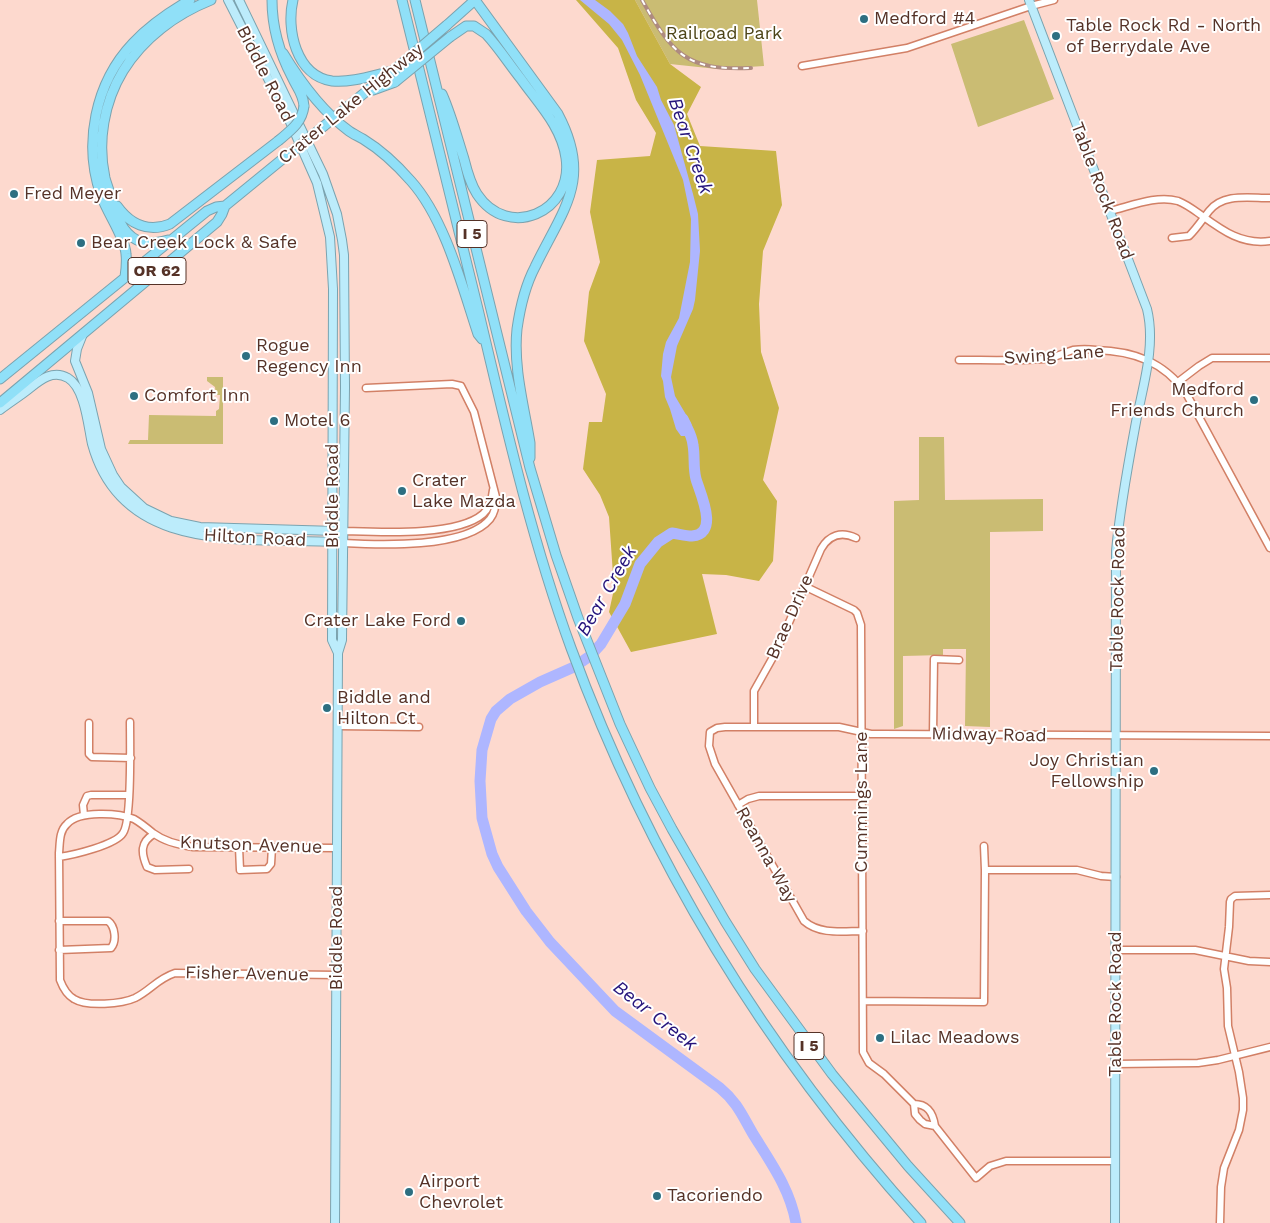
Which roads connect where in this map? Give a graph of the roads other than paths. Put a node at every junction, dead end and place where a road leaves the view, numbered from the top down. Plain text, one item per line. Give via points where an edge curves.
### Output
1 (190, 0) edge
2 (211, 0) edge
3 (228, 0) edge
4 (239, 0) edge
5 (272, 0) edge
6 (293, 0) edge
7 (396, 0) edge
8 (402, 0) edge
9 (415, 0) edge
10 (475, 0) edge
11 (1054, 0) edge
12 (1030, 3) edge
13 (407, 24) junction
14 (283, 53) junction
15 (802, 66) dead end
16 (393, 71) junction
17 (433, 74) junction
18 (366, 92) junction
19 (334, 118) junction
20 (111, 198) junction
21 (1269, 198) dead end
22 (225, 206) junction
23 (1110, 211) junction
24 (1204, 217) junction
25 (1172, 238) dead end
26 (171, 240) junction
27 (1270, 241) edge
28 (124, 277) junction
29 (84, 331) junction
30 (486, 344) junction
31 (1270, 358) edge
32 (959, 360) dead end
33 (1148, 361) junction
34 (0, 378) edge
35 (1178, 382) junction
36 (366, 388) dead end
37 (0, 403) edge
38 (0, 410) edge
39 (530, 468) junction
40 (493, 489) junction
41 (332, 531) junction
42 (343, 531) junction
43 (856, 538) dead end
44 (332, 542) junction
45 (343, 543) junction
46 (1270, 548) edge
47 (804, 586) junction
48 (338, 652) junction
49 (959, 660) dead end
50 (130, 722) dead end
51 (89, 724) dead end
52 (338, 726) junction
53 (754, 726) junction
54 (418, 727) dead end
55 (710, 732) joint
56 (862, 732) junction
57 (933, 734) junction
58 (1116, 736) junction
59 (1270, 736) edge
60 (131, 758) junction
61 (129, 795) junction
62 (862, 796) junction
63 (738, 805) junction
64 (84, 815) junction
65 (127, 817) junction
66 (154, 834) junction
67 (984, 846) dead end
68 (239, 847) junction
69 (272, 847) junction
70 (337, 848) junction
71 (59, 857) junction
72 (189, 869) dead end
73 (985, 870) junction
74 (1116, 877) junction
75 (1270, 895) edge
76 (59, 920) junction
77 (863, 931) junction
78 (59, 950) junction
79 (1116, 950) junction
80 (1225, 956) junction
81 (1270, 962) edge
82 (337, 975) junction
83 (863, 1001) junction
84 (1270, 1047) edge
85 (1235, 1056) junction
86 (1115, 1064) junction
87 (914, 1104) junction
88 (935, 1126) junction
89 (1115, 1161) junction
90 (335, 1223) edge
91 (921, 1223) edge
92 (960, 1223) edge
93 (1115, 1223) edge
94 (1220, 1223) edge

1 - 28 highway via 152,25 124,53 106,84 96,116 94,165 101,197 125,248
2 - 20 highway via 153,36 132,57 116,84 105,114 102,143 103,165
3 - 41 main road, Biddle Road via 309,164 328,223 333,289
4 - 42 main road, Biddle Road via 323,174 340,228 344,255
5 - 14 highway via 274,26
6 - 16 highway via 293,39 299,56 313,72 324,79 340,81
7 - 13 highway
8 - 13 highway, I 5
9 - 17 highway, I 5
10 - 16 highway, Crater Lake Highway / OR 62, bridge
10 - 39 highway via 558,114 568,133 574,157 574,178 567,204 534,268 517,330 516,355 530,443
11 - 12 street
12 - 15 street via 907,48
12 - 23 main road, Table Rock Road
13 - 30 highway, I 5
14 - 19 highway
14 - 20 highway, bridge via 302,94 304,106 298,124 278,141 178,219 161,227 145,227 130,221
16 - 18 highway, Crater Lake Highway / OR 62
17 - 18 highway, bridge via 477,194 497,212 518,218 532,216 549,207 563,188 567,171 564,148 552,122 486,34 474,26 466,26 450,37 396,82
17 - 39 highway, I 5
18 - 19 highway, Crater Lake Highway / OR 62
19 - 22 highway, Crater Lake Highway / OR 62, bridge
19 - 30 highway via 392,161 419,191 438,224 478,334
20 - 26 highway via 120,222 132,237 145,242
21 - 24 street via 1225,200 1216,204
22 - 26 highway, Crater Lake Highway / OR 62 via 207,211
22 - 29 highway, Crater Lake Highway / OR 62 via 217,222
23 - 24 street via 1163,200 1178,202
23 - 33 main road, Table Rock Road via 1148,309 1151,333
24 - 25 street via 1189,236
24 - 27 street via 1245,241
26 - 28 highway, Crater Lake Highway / OR 62
28 - 34 highway, Crater Lake Highway / OR 62
29 - 37 highway, Crater Lake Highway / OR 62
29 - 41 main road, Hilton Road via 76,349 77,368 88,392 106,462 132,498 171,521 200,527
30 - 91 highway, I 5 via 530,517 564,626 611,747 664,861 713,947 770,1035 827,1112
31 - 35 street via 1212,358
32 - 33 street, Swing Lane via 1054,358 1074,350 1089,349 1109,350
33 - 35 street, Swing Lane
33 - 58 main road, Table Rock Road via 1122,495 1116,551
35 - 46 street, Swing Lane
36 - 40 street via 461,386 474,412
38 - 44 main road, Hilton Road via 42,379 53,374 69,378 80,391 94,449 104,474 119,495 140,513 174,529 213,538
39 - 92 highway, I 5 via 556,555 600,675 650,788 705,888 755,969 832,1074
40 - 42 street via 491,502 483,514 452,527 417,532
40 - 45 street via 496,503 490,518 469,533 416,544
41 - 42 main road, Hilton Road
41 - 44 main road, Biddle Road
42 - 45 main road, Biddle Road
43 - 47 street, Brae Drive via 841,534 828,539
44 - 45 main road, Hilton Road
44 - 48 main road, Biddle Road via 332,640
45 - 48 main road, Biddle Road via 342,640
47 - 53 street, Brae Drive via 777,650 754,691
47 - 56 street, Cummings Lane via 848,607 857,613 860,620
48 - 52 main road, Biddle Road
49 - 57 street via 934,659
50 - 60 street
51 - 60 street via 92,757
52 - 54 street
52 - 70 main road, Biddle Road
53 - 55 street, Midway Road via 721,727
53 - 56 street, Midway Road via 839,727
55 - 63 street, Reanna Way via 712,758
56 - 57 street, Midway Road
56 - 62 street, Cummings Lane
57 - 58 street, Midway Road
58 - 59 street, Midway Road
58 - 74 main road, Table Rock Road
60 - 61 street
61 - 64 street via 87,796 83,805
61 - 65 street
62 - 63 street via 759,796
62 - 77 street, Cummings Lane
63 - 77 street, Reanna Way via 804,922 826,931
64 - 65 street, Knutson Avenue
64 - 71 street via 67,823 61,833
65 - 66 street, Knutson Avenue
65 - 71 street via 124,833 118,838 84,852
66 - 68 street, Knutson Avenue via 178,845
66 - 72 street via 144,842 147,867 154,870
67 - 73 street
68 - 69 street, Knutson Avenue
68 - 69 street via 240,870 267,869 271,864
69 - 70 street, Knutson Avenue
70 - 82 main road, Biddle Road
71 - 76 street
73 - 74 street via 1077,870
73 - 83 street via 984,1002
74 - 79 main road, Table Rock Road
75 - 80 street via 1231,898
76 - 78 street
76 - 78 street via 108,920 113,926 114,941 111,948
77 - 83 street, Cummings Lane
78 - 82 street, Fisher Avenue via 60,980 75,1000 85,1002 127,1001 164,976 175,973
79 - 80 street via 1195,950
79 - 86 main road, Table Rock Road
80 - 81 street
80 - 85 street via 1226,1012
82 - 90 main road, Biddle Road
83 - 87 street, Cummings Lane via 863,1052 869,1063
84 - 85 street
85 - 86 street via 1181,1064
85 - 94 street via 1243,1110 1224,1168
86 - 89 main road, Table Rock Road
87 - 88 street via 920,1120
87 - 88 street via 922,1104 929,1110
88 - 89 street via 976,1178 990,1166 1006,1161
89 - 93 main road, Table Rock Road

